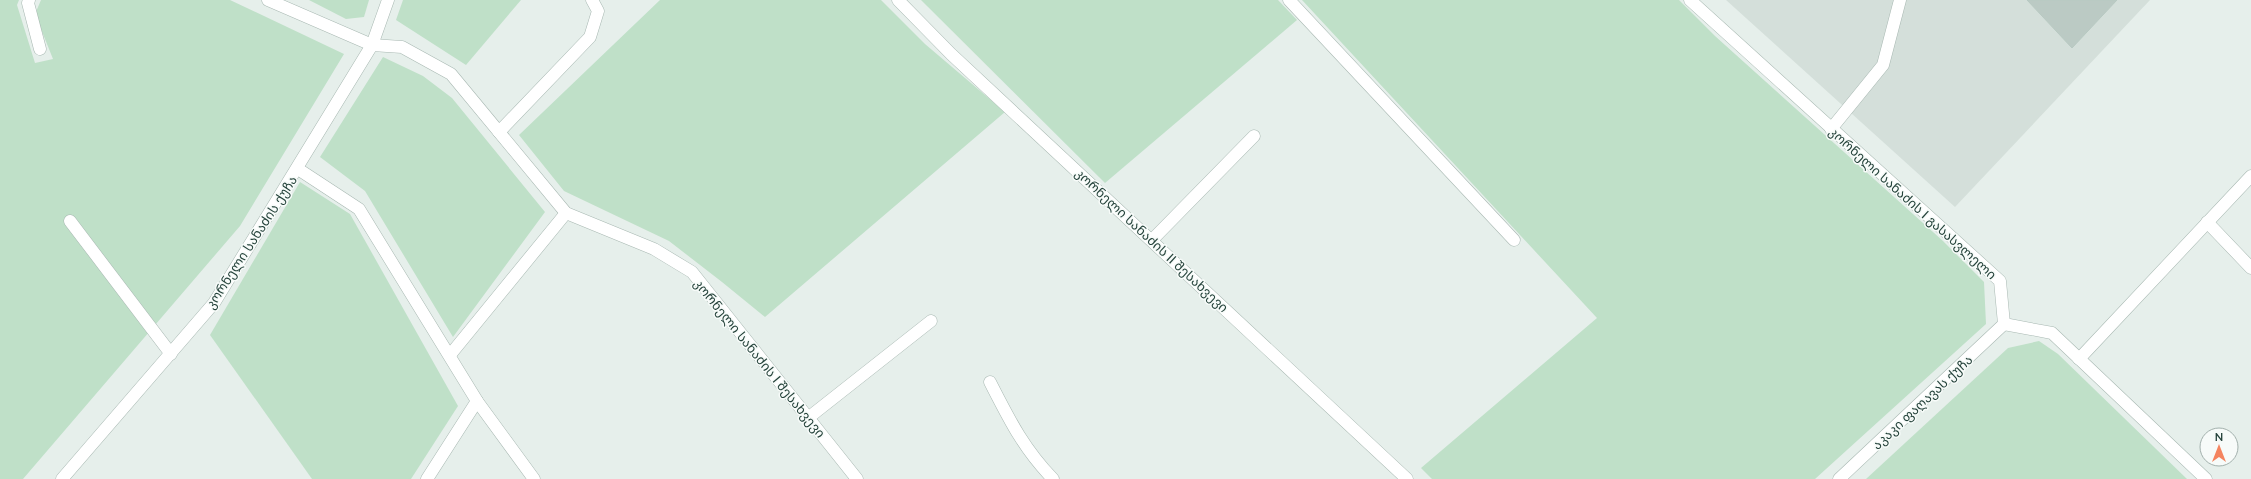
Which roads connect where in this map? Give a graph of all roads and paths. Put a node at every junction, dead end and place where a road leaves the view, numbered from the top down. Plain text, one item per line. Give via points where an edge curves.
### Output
1 (29, 0) edge
2 (268, 0) edge
3 (388, 0) edge
4 (592, 0) edge
5 (898, 0) edge
6 (1289, 0) edge
7 (1690, 0) edge
8 (1900, 0) edge
9 (372, 45) junction
10 (40, 49) dead end
11 (1831, 129) junction
12 (499, 132) junction
13 (1254, 136) dead end
14 (298, 168) junction
15 (2251, 176) edge
16 (566, 213) junction
17 (70, 221) dead end
18 (2207, 222) junction
19 (1152, 240) junction
20 (1514, 240) dead end
21 (2251, 268) edge
22 (931, 321) dead end
23 (2004, 324) junction
24 (171, 354) junction
25 (450, 355) junction
26 (2079, 359) junction
27 (990, 382) dead end
28 (477, 401) junction
29 (808, 418) junction
30 (62, 479) edge
31 (427, 479) edge
32 (534, 479) edge
33 (857, 479) edge
34 (1053, 479) edge
35 (1407, 479) edge
36 (1839, 479) edge
37 (2206, 479) edge

1 - 10 street
2 - 9 street, კორნელი სანაძის I შესახვევი
3 - 9 street, კორნელი სანაძის ქუჩა
4 - 12 street via 598,11 590,37
5 - 19 street, კორნელი სანაძის II შესახვევი via 956,59
6 - 20 street
7 - 11 street, კორნელი სანაძის I გასასვლელი
8 - 11 street via 1883,65
9 - 12 street, კორნელი სანაძის I შესახვევი via 402,47 451,74
9 - 14 street, კორნელი სანაძის ქუჩა
11 - 23 street, კორნელი სანაძის I გასასვლელი via 2000,281
12 - 16 street, კორნელი სანაძის I შესახვევი
13 - 19 street
14 - 24 street, კორნელი სანაძის ქუჩა via 214,303
14 - 25 street via 359,209
15 - 18 street
16 - 25 street
16 - 29 street, კორნელი სანაძის I შესახვევი via 654,249 692,272
17 - 24 street
18 - 21 street
18 - 26 street
19 - 35 street, კორნელი სანაძის II შესახვევი
22 - 29 street
23 - 26 street via 2052,333
23 - 36 street, აკაკი ფაღავას ქუჩა
24 - 30 street, კორნელი სანაძის ქუჩა
25 - 28 street
26 - 37 street
27 - 34 street via 1019,438 1036,462
28 - 31 street
28 - 32 street
29 - 33 street, კორნელი სანაძის I შესახვევი

